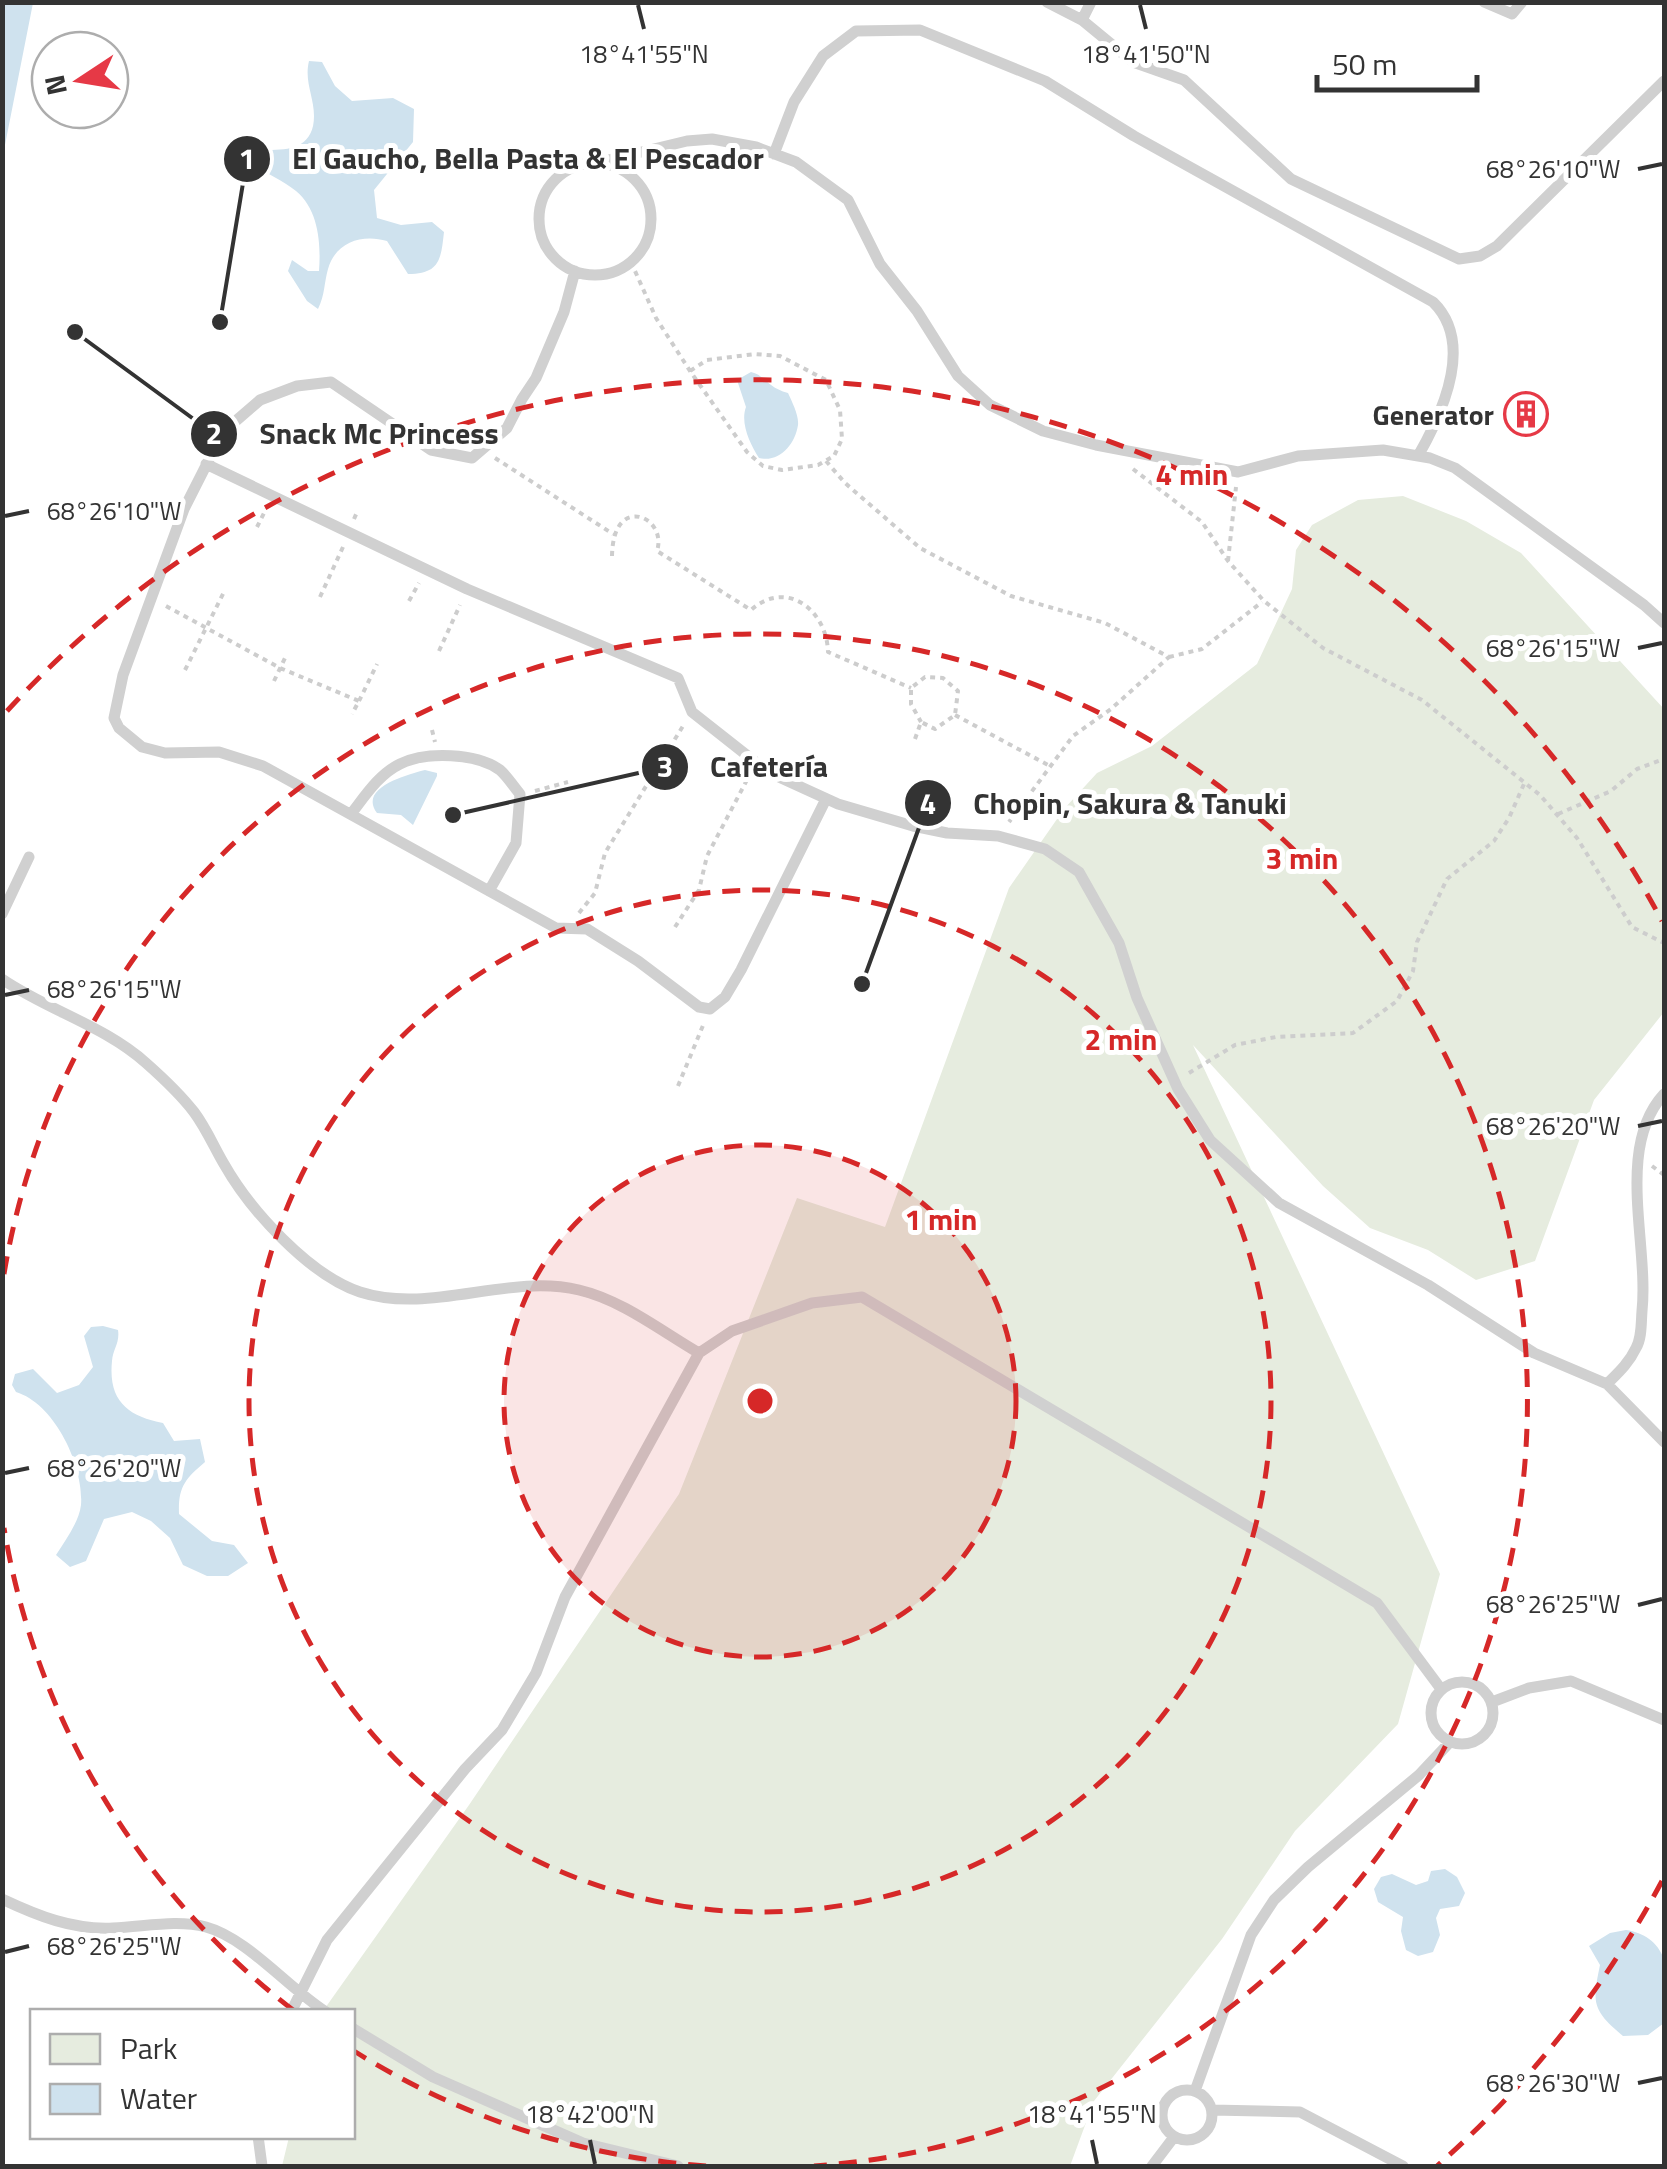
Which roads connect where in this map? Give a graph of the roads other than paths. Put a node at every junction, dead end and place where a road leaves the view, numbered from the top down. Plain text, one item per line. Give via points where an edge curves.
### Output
1 (1047, 2) edge
2 (1091, 2) edge
3 (1484, 2) edge
4 (1522, 2) edge
5 (1082, 20) junction
6 (1664, 82) edge
7 (774, 154) junction
8 (600, 162) junction
9 (574, 271) junction
10 (1418, 456) junction
11 (206, 464) junction
12 (1664, 623) edge
13 (826, 799) junction
14 (351, 814) junction
15 (29, 858) dead end
16 (489, 890) junction
17 (2, 914) edge
18 (2, 979) edge
19 (1664, 1094) edge
20 (699, 1353) junction
21 (1607, 1384) junction
22 (1664, 1442) edge
23 (1441, 1688) junction
24 (1492, 1702) junction
25 (1664, 1720) edge
26 (1450, 1742) junction
27 (2, 1899) edge
28 (301, 1996) junction
29 (293, 2009) edge
30 (321, 2009) edge
31 (355, 2030) edge
32 (1196, 2092) junction
33 (1212, 2110) junction
34 (1174, 2137) junction
35 (258, 2139) edge
36 (262, 2166) edge
37 (678, 2166) edge
38 (1152, 2166) edge
39 (1402, 2166) edge

1 - 5 lane
2 - 5 lane
3 - 4 lane via 1512,14
5 - 6 lane via 1133,62 1184,80 1291,178 1459,259 1497,246
7 - 8 lane via 735,142 687,141
7 - 10 lane via 848,200 880,264 958,376 990,405 1043,431 1238,472 1298,456 1383,450
7 - 10 lane via 794,102 824,56 856,30 920,30 1045,82 1446,314 1448,394
8 - 9 lane via 565,171 548,188 540,212 547,247
8 - 9 lane via 634,178 648,198 649,236 631,262 610,274
9 - 11 lane via 536,378 508,428 472,458 431,450 331,382 260,400 223,432
10 - 12 lane via 1455,468
11 - 13 lane via 467,590 678,678 692,712 768,772
11 - 14 lane via 123,674 114,707 119,728 142,747 165,753 243,757
13 - 16 lane via 741,970 710,1009 587,929 556,928
13 - 21 lane via 930,830 1044,849 1079,872 1119,943 1178,1089 1210,1140 1279,1203 1428,1284 1534,1353
14 - 16 lane
14 - 16 lane via 402,763 474,758 500,771 520,794 516,843
15 - 17 lane
18 - 20 lane via 142,1059 194,1112 248,1200 332,1278 390,1297 552,1286 580,1290 618,1304
19 - 21 lane via 1637,1155 1644,1263 1638,1345
20 - 23 lane via 732,1330 812,1302 862,1297 1376,1604
20 - 28 lane via 502,1730 327,1940
21 - 22 lane
23 - 24 lane via 1470,1682
23 - 26 lane via 1431,1718
24 - 25 lane via 1571,1681
24 - 26 lane via 1492,1722 1480,1738
26 - 32 lane via 1274,1900 1252,1935
27 - 28 lane via 78,1928 209,1927
28 - 29 lane
28 - 30 lane
31 - 37 lane via 433,2077 583,2143
32 - 33 lane
32 - 34 lane via 1178,2092 1166,2102 1162,2117
33 - 34 lane via 1205,2134
33 - 39 lane via 1300,2112
34 - 38 lane
35 - 36 lane

